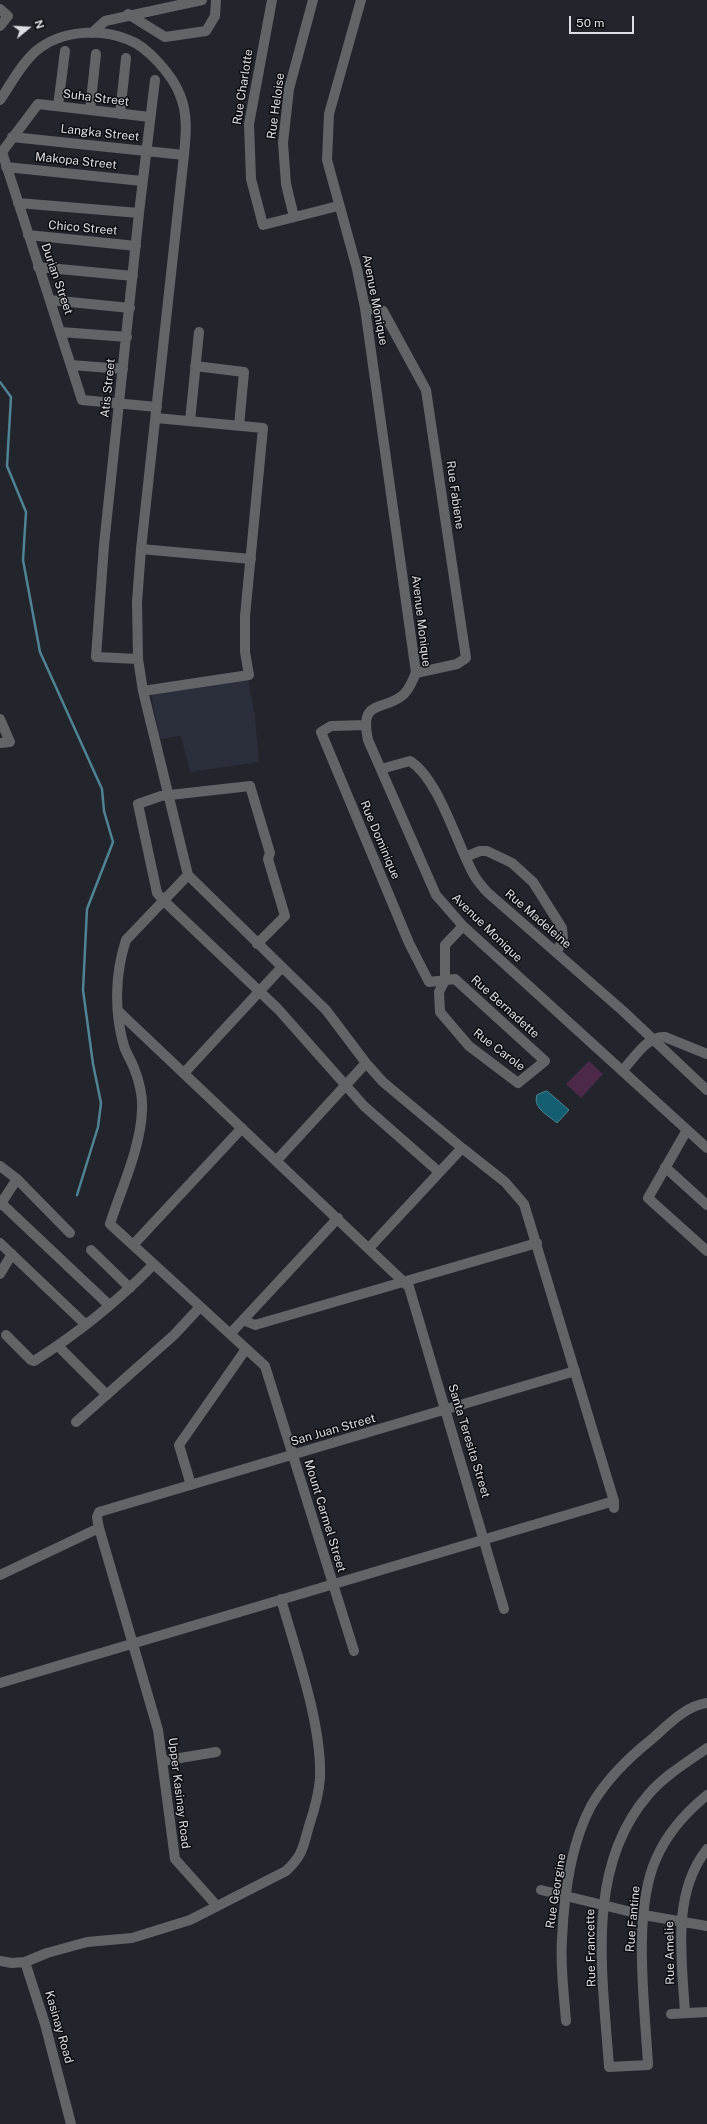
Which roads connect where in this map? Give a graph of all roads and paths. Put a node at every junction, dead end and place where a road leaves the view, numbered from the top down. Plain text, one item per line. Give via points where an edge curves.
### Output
1 (202, 0) edge
2 (216, 0) edge
3 (272, 0) edge
4 (313, 0) edge
5 (361, 0) edge
6 (0, 9) edge
7 (128, 14) junction
8 (0, 26) edge
9 (92, 33) junction
10 (65, 51) dead end
11 (96, 54) dead end
12 (126, 58) dead end
13 (156, 80) dead end
14 (0, 100) edge
15 (38, 104) joint
16 (58, 106) junction
17 (90, 110) junction
18 (120, 114) junction
19 (150, 117) junction
20 (12, 137) junction
21 (146, 151) junction
22 (184, 155) junction
23 (6, 167) junction
24 (142, 182) junction
25 (18, 203) junction
26 (338, 206) junction
27 (139, 213) junction
28 (294, 217) junction
29 (28, 235) junction
30 (136, 246) junction
31 (38, 267) junction
32 (133, 276) junction
33 (50, 300) junction
34 (130, 308) junction
35 (365, 308) junction
36 (61, 332) junction
37 (199, 332) dead end
38 (126, 337) junction
39 (72, 365) junction
40 (196, 366) junction
41 (124, 369) junction
42 (119, 404) junction
43 (157, 407) junction
44 (156, 418) junction
45 (190, 421) junction
46 (239, 426) junction
47 (141, 549) junction
48 (251, 559) junction
49 (138, 659) junction
50 (416, 673) junction
51 (144, 691) junction
52 (0, 719) edge
53 (365, 725) junction
54 (0, 743) edge
55 (381, 769) junction
56 (169, 795) junction
57 (465, 857) junction
58 (188, 875) junction
59 (163, 900) junction
60 (463, 926) junction
61 (257, 944) junction
62 (557, 952) junction
63 (282, 967) junction
64 (445, 980) junction
65 (259, 991) junction
66 (118, 1011) junction
67 (652, 1039) junction
68 (707, 1054) edge
69 (545, 1061) joint
70 (366, 1063) junction
71 (624, 1070) junction
72 (184, 1073) junction
73 (346, 1085) junction
74 (707, 1090) edge
75 (242, 1128) junction
76 (687, 1130) junction
77 (462, 1148) junction
78 (707, 1148) edge
79 (277, 1160) junction
80 (0, 1166) edge
81 (665, 1166) junction
82 (439, 1172) junction
83 (17, 1179) junction
84 (1, 1204) edge
85 (707, 1205) edge
86 (338, 1218) junction
87 (70, 1232) dead end
88 (0, 1243) edge
89 (536, 1243) junction
90 (133, 1245) junction
91 (370, 1247) junction
92 (91, 1250) dead end
93 (707, 1251) edge
94 (12, 1254) junction
95 (154, 1264) junction
96 (0, 1274) edge
97 (406, 1281) junction
98 (130, 1288) junction
99 (109, 1305) junction
100 (200, 1307) junction
101 (243, 1320) junction
102 (85, 1324) junction
103 (230, 1334) junction
104 (6, 1335) dead end
105 (58, 1346) junction
106 (246, 1349) junction
107 (575, 1372) junction
108 (107, 1395) junction
109 (446, 1410) junction
110 (76, 1422) dead end
111 (293, 1455) junction
112 (191, 1485) junction
113 (98, 1512) joint
114 (99, 1528) junction
115 (484, 1539) junction
116 (0, 1575) edge
117 (333, 1584) junction
118 (281, 1599) junction
119 (504, 1609) dead end
120 (133, 1643) junction
121 (354, 1652) dead end
122 (0, 1683) edge
123 (707, 1703) edge
124 (707, 1748) edge
125 (216, 1752) dead end
126 (162, 1761) junction
127 (707, 1795) edge
128 (707, 1849) edge
129 (541, 1890) dead end
130 (566, 1896) junction
131 (602, 1905) junction
132 (217, 1906) junction
133 (644, 1915) junction
134 (681, 1922) junction
135 (707, 1926) edge
136 (0, 1961) edge
137 (25, 1962) junction
138 (707, 2012) edge
139 (685, 2013) junction
140 (671, 2014) dead end
141 (566, 2021) dead end
142 (648, 2064) joint
143 (71, 2124) edge

1 - 7 street
2 - 7 street via 215,16 206,31 165,37
3 - 28 street, Rue Charlotte via 249,124 251,179 263,225
4 - 28 street, Rue Heloise via 289,89 283,143 286,184
5 - 26 street, Avenue Monique via 329,114 327,160
6 - 8 street via 8,16
7 - 9 street via 105,21
9 - 14 street via 58,38 36,51
9 - 22 street via 107,33 130,40 165,69 180,94 185,110
10 - 16 street
11 - 17 street
12 - 18 street
13 - 19 street, Atis Street
15 - 16 street, Suha Street
15 - 20 street, Durian Street
16 - 17 street, Suha Street
17 - 18 street, Suha Street
18 - 19 street, Suha Street
19 - 21 street, Atis Street
20 - 21 street, Langka Street
20 - 23 street, Durian Street via 2,152
21 - 22 street, Langka Street
21 - 24 street, Atis Street
22 - 43 street
23 - 24 street, Makopa Street
23 - 25 street, Durian Street
24 - 27 street, Atis Street
25 - 27 street
25 - 29 street, Durian Street
26 - 28 street
26 - 35 street, Avenue Monique via 358,269
27 - 30 street, Atis Street
29 - 30 street, Chico Street
29 - 31 street, Durian Street
30 - 32 street, Atis Street
31 - 32 street
31 - 33 street, Durian Street
32 - 34 street, Atis Street
33 - 34 street
33 - 36 street, Durian Street
34 - 38 street, Atis Street
35 - 50 street, Avenue Monique
35 - 50 street, Rue Fabiene via 383,311 426,390 466,658 457,664
36 - 38 street
36 - 39 street, Durian Street
37 - 40 street
38 - 41 street, Atis Street
39 - 41 street
39 - 42 street, Durian Street via 82,400
40 - 45 street
40 - 46 street via 244,372
41 - 42 street, Atis Street
42 - 43 street, Durian Street
42 - 49 street, Atis Street via 104,545 96,657
43 - 44 street
44 - 45 street
44 - 47 street
45 - 46 street
46 - 48 street via 264,428
47 - 48 street
47 - 49 street via 137,602
48 - 51 street via 245,648 249,675
49 - 51 street
50 - 53 street, Avenue Monique via 410,687 402,696 377,706 370,712
51 - 56 street
52 - 54 street via 10,742
53 - 55 street, Avenue Monique via 368,740
53 - 64 street, Rue Dominique via 331,726 321,732 415,956 429,982
55 - 57 street, Rue Madeleine via 410,761 417,765 440,799
55 - 60 street, Avenue Monique via 436,895
56 - 58 street
56 - 59 street via 141,801 138,804 158,893
56 - 61 street via 250,786 285,916
57 - 62 street, Rue Madeleine via 487,892
57 - 62 street via 487,851 521,869 533,882 562,928 563,938
58 - 59 street
58 - 61 street
59 - 65 street
59 - 66 street via 126,940 121,954
60 - 64 street, Rue Carole via 445,945
60 - 71 street, Avenue Monique
61 - 63 street
62 - 67 street, Rue Madeleine
63 - 65 street
63 - 70 street via 326,1010
64 - 69 street, Rue Bernadette via 455,979
64 - 69 street, Rue Carole via 439,992 440,1012 469,1046 518,1083
65 - 72 street
65 - 73 street
66 - 72 street
66 - 90 street, Mount Carmel Street via 124,1046 135,1069 142,1109 137,1139 110,1224
67 - 68 street via 665,1037
67 - 71 street
67 - 74 street, Rue Madeleine
70 - 73 street
70 - 77 street via 383,1082
71 - 76 street, Avenue Monique
72 - 75 street
73 - 79 street
73 - 82 street via 381,1122
75 - 79 street
75 - 90 street
76 - 78 street, Avenue Monique
76 - 81 street
77 - 82 street
77 - 89 street via 515,1192 524,1204
79 - 86 street
80 - 83 street
81 - 85 street
81 - 93 street via 648,1198
82 - 91 street
83 - 84 street
83 - 87 street
84 - 99 street
86 - 91 street
86 - 101 street
88 - 94 street
89 - 97 street
89 - 107 street
90 - 95 street, Mount Carmel Street
91 - 97 street
92 - 98 street
94 - 96 street
94 - 102 street
95 - 98 street
95 - 100 street, Mount Carmel Street
97 - 101 street via 255,1325
97 - 109 street, Santa Teresita Street
98 - 99 street
99 - 102 street
100 - 103 street, Mount Carmel Street
100 - 108 street via 174,1335
101 - 103 street
102 - 105 street
103 - 106 street, Mount Carmel Street
104 - 105 street via 34,1361
105 - 108 street
106 - 111 street, Mount Carmel Street via 265,1366
106 - 112 street via 179,1445
107 - 109 street, San Juan Street
107 - 115 street via 614,1504
108 - 110 street
109 - 111 street, San Juan Street
109 - 115 street, Santa Teresita Street
111 - 112 street, San Juan Street
111 - 117 street, Mount Carmel Street
112 - 113 street, San Juan Street
113 - 114 street, Upper Kasinay Road
114 - 116 street
114 - 120 street, Upper Kasinay Road
115 - 117 street
115 - 119 street, Santa Teresita Street
117 - 118 street
117 - 121 street, Mount Carmel Street
118 - 120 street
118 - 132 street via 319,1751 320,1780 299,1859 286,1871
120 - 122 street
120 - 126 street, Upper Kasinay Road via 153,1715
123 - 130 street, Rue Georgine via 699,1704 680,1715 612,1776 591,1807 582,1830
124 - 131 street, Rue Francette via 667,1776 634,1814 612,1858
125 - 126 street
126 - 132 street, Upper Kasinay Road via 175,1859
127 - 133 street, Rue Fantine via 690,1809 670,1833 656,1859 647,1886
128 - 134 street, Rue Amelie via 698,1860 689,1880
129 - 130 street
130 - 131 street
130 - 141 street, Rue Georgine via 561,1940
131 - 133 street
131 - 142 street, Rue Francette via 609,2066
132 - 137 street via 190,1920 132,1938 86,1942
133 - 134 street
133 - 142 street, Rue Fantine via 642,1951
134 - 135 street
134 - 139 street, Rue Amelie
136 - 137 street
137 - 143 street, Kasinay Road via 45,2024
138 - 139 street
139 - 140 street

